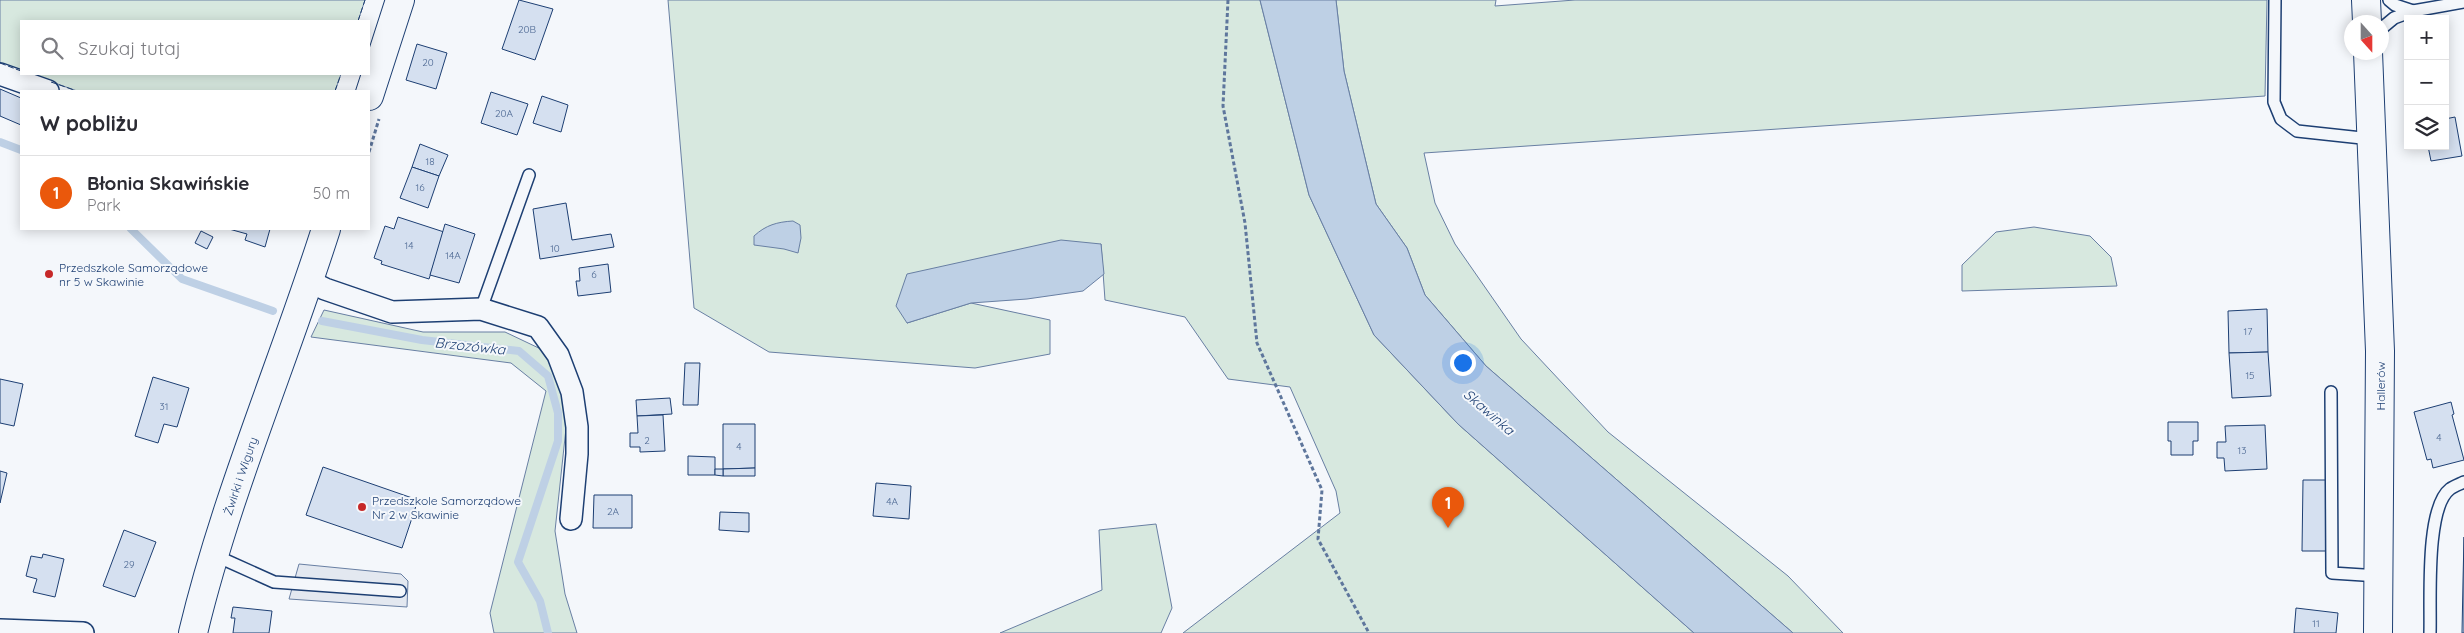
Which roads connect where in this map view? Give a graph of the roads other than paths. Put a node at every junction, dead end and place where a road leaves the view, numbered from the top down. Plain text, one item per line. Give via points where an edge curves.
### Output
1 (400, 0) edge
2 (2275, 0) edge
3 (2366, 0) edge
4 (2389, 0) edge
5 (2464, 2) edge
6 (2413, 11) junction
7 (2367, 15) edge
8 (2389, 22) edge
9 (2369, 60) edge
10 (0, 74) edge
11 (45, 90) edge
12 (370, 93) edge
13 (2371, 139) junction
14 (529, 175) dead end
15 (326, 230) edge
16 (309, 281) junction
17 (481, 309) junction
18 (2331, 392) dead end
19 (2464, 482) edge
20 (571, 519) dead end
21 (214, 554) junction
22 (2379, 576) junction
23 (400, 591) dead end
24 (0, 630) edge
25 (83, 633) edge
26 (193, 633) edge
27 (2378, 633) edge
28 (2430, 633) edge

1 - 12 street
2 - 13 lane via 2274,102 2281,119 2297,130
3 - 7 street
4 - 6 lane
5 - 6 lane
6 - 8 lane
9 - 13 street, Hallerów
10 - 11 street
13 - 22 street, Hallerów via 2380,351
14 - 17 lane
15 - 16 street, Żwirki i Wigury
16 - 17 street via 392,312
16 - 21 street, Żwirki i Wigury
17 - 20 street via 538,327 566,373 577,427
18 - 22 lane via 2332,573
19 - 28 lane via 2449,490 2437,509 2432,537
21 - 23 lane via 274,582
21 - 26 street, Żwirki i Wigury
22 - 27 street, Hallerów
24 - 25 street

